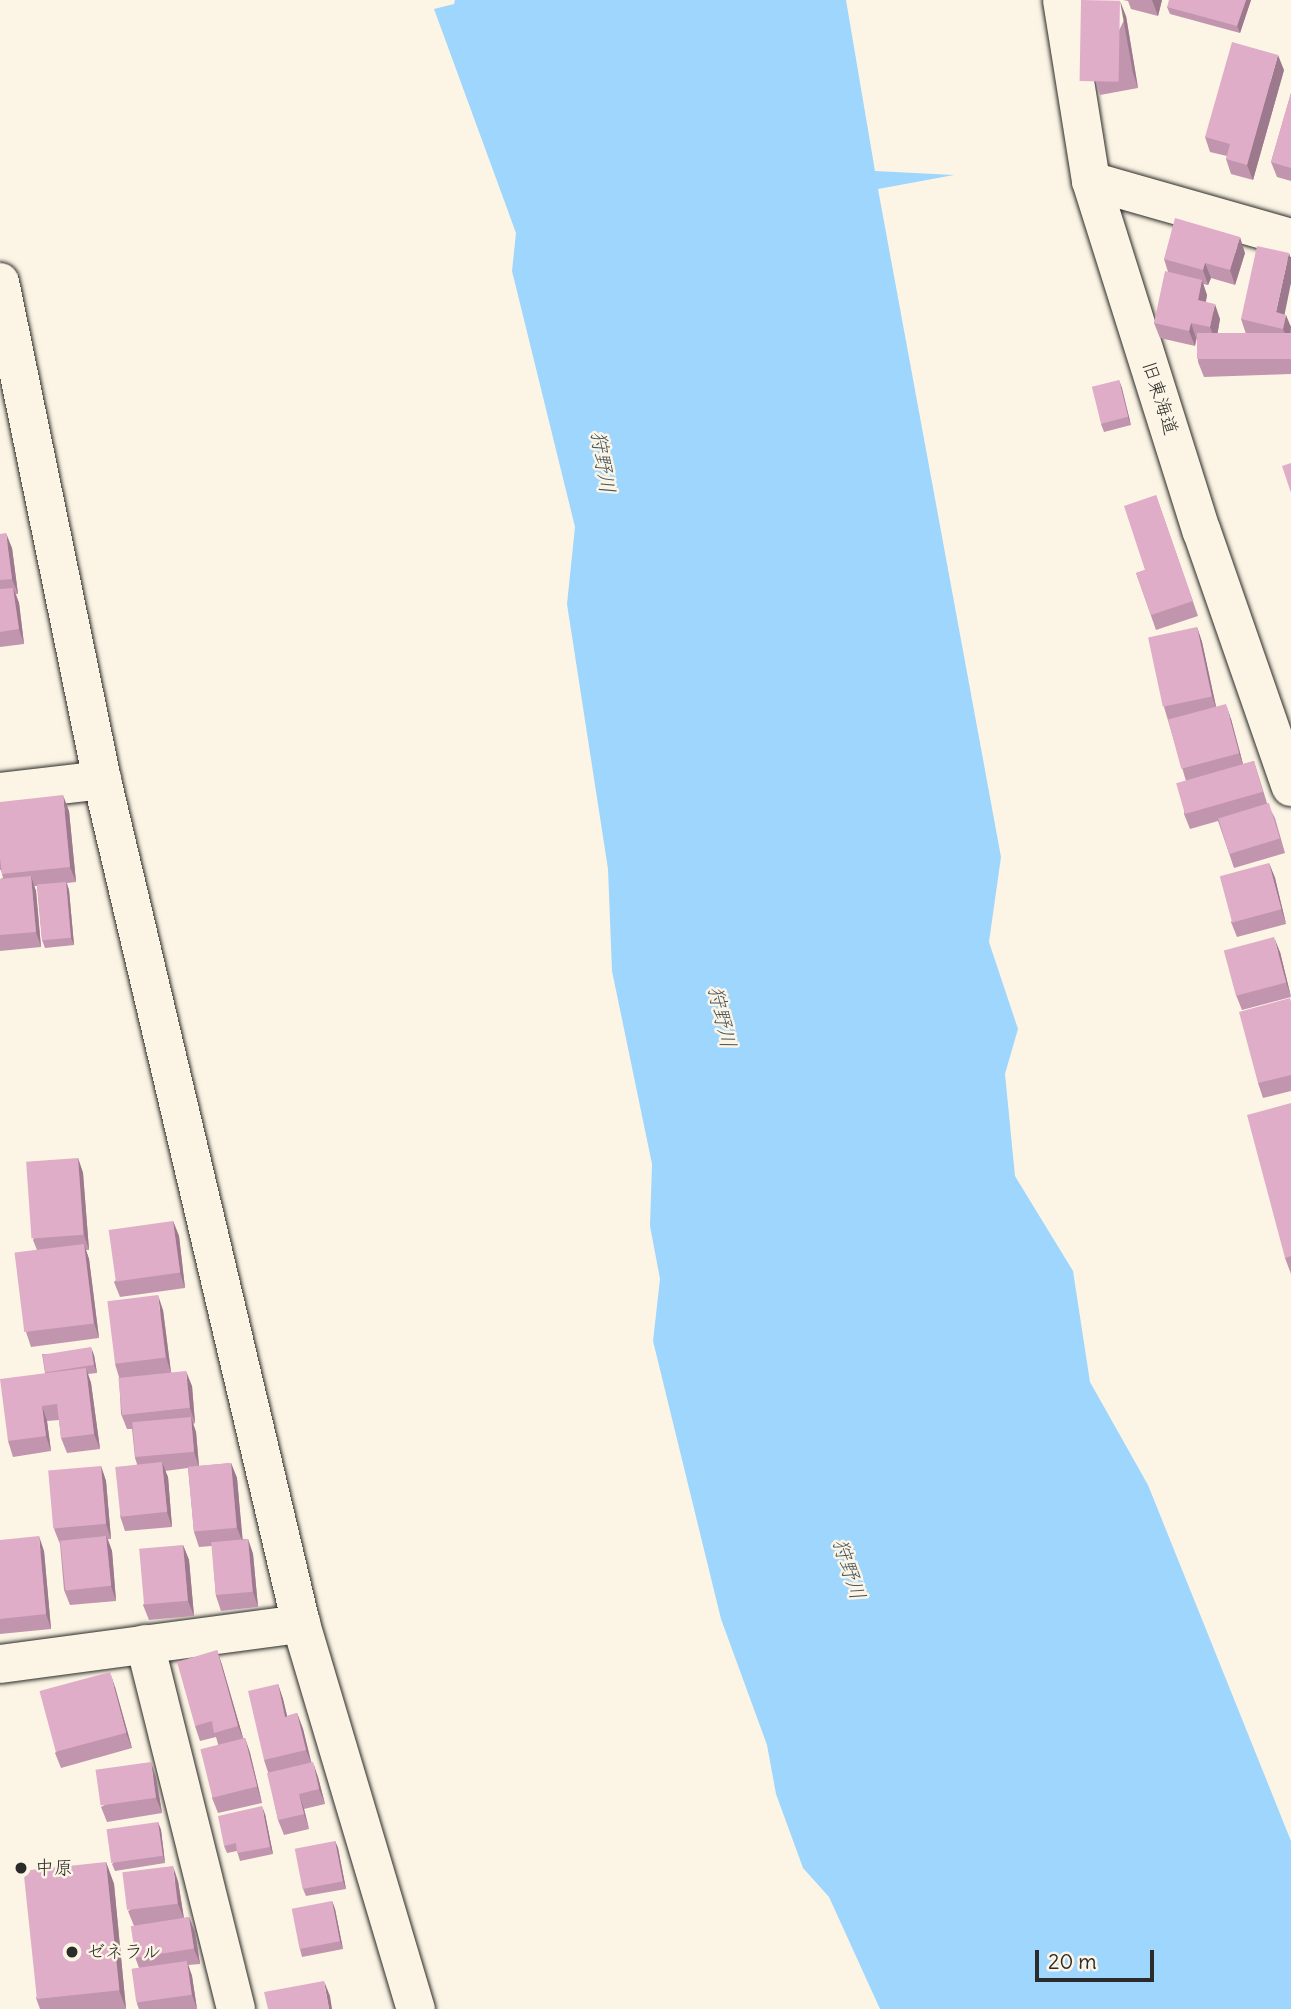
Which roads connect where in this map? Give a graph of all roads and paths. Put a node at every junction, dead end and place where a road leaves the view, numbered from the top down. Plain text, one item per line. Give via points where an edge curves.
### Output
1 (1062, 0) edge
2 (1091, 181) junction
3 (1291, 238) edge
4 (0, 282) edge
5 (102, 780) junction
6 (1291, 787) edge
7 (0, 792) edge
8 (301, 1624) junction
9 (145, 1644) junction
10 (0, 1664) edge
11 (236, 2009) edge
12 (416, 2009) edge

1 - 2 street, 旧東海道
2 - 3 street
2 - 6 street, 旧東海道 via 1202,532
4 - 5 street
5 - 7 street
5 - 8 street
8 - 9 street
8 - 12 street
9 - 10 street
9 - 11 street

